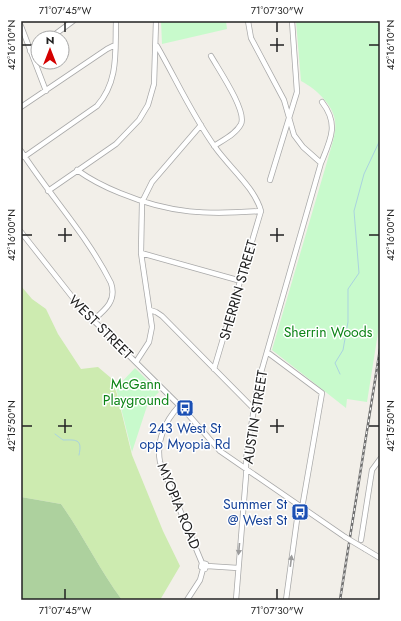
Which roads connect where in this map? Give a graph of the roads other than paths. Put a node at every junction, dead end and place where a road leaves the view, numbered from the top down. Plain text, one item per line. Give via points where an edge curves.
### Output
1 (73, 21) edge
2 (116, 21) edge
3 (156, 21) edge
4 (248, 21) edge
5 (292, 21) edge
6 (21, 26) edge
7 (61, 30) edge
8 (115, 45) junction
9 (157, 46) junction
10 (30, 50) edge
11 (211, 56) dead end
12 (38, 70) edge
13 (46, 90) junction
14 (322, 102) dead end
15 (21, 107) edge
16 (289, 119) junction
17 (201, 125) junction
18 (214, 146) junction
19 (21, 152) edge
20 (24, 157) junction
21 (321, 163) junction
22 (77, 170) junction
23 (270, 180) dead end
24 (48, 191) junction
25 (142, 202) junction
26 (261, 211) junction
27 (21, 232) edge
28 (141, 253) junction
29 (241, 281) junction
30 (150, 310) junction
31 (92, 321) junction
32 (267, 352) junction
33 (136, 362) junction
34 (214, 369) junction
35 (179, 406) junction
36 (253, 408) junction
37 (379, 462) edge
38 (246, 469) junction
39 (300, 507) junction
40 (361, 540) dead end
41 (380, 558) edge
42 (204, 566) junction
43 (238, 568) junction
44 (188, 600) edge
45 (236, 600) edge
46 (286, 600) edge

1 - 7 street
2 - 8 street
3 - 9 street
4 - 16 street via 251,38 282,96
5 - 16 street via 297,89
6 - 10 street
8 - 13 street
8 - 20 street via 112,82 103,99 97,106
9 - 17 street
9 - 22 street via 153,92 139,120 116,144
11 - 18 street via 236,102 242,119 232,134
12 - 13 street
13 - 15 street
14 - 21 street, AUSTIN STREET via 330,112 333,122
16 - 21 street via 299,143
16 - 23 street
17 - 18 street
17 - 25 street via 152,182
18 - 26 street via 258,200
19 - 20 street
20 - 24 street
21 - 32 street, AUSTIN STREET
22 - 24 street
22 - 25 street via 89,179
24 - 31 street via 92,248 111,283 113,289 110,304
25 - 26 street via 188,212
25 - 28 street
26 - 29 street, SHERRIN STREET
27 - 31 street, WEST STREET
28 - 29 street
28 - 30 street
29 - 34 street, SHERRIN STREET
30 - 33 street via 152,327 149,342
30 - 34 street via 162,316
31 - 33 street, WEST STREET
32 - 36 street, AUSTIN STREET
32 - 39 street via 322,393
33 - 35 street, WEST STREET
34 - 36 street
35 - 38 street, WEST STREET via 220,451
35 - 42 street, MYOPIA ROAD via 168,418 158,451 160,462
36 - 38 street, AUSTIN STREET
37 - 40 street via 372,470
38 - 39 street, WEST STREET
38 -> 43 street, AUSTIN STREET
39 - 41 street, WEST STREET, bridge
46 -> 39 street
42 - 43 street, MYOPIA ROAD
42 - 44 street via 200,580
43 - 45 street, AUSTIN STREET

